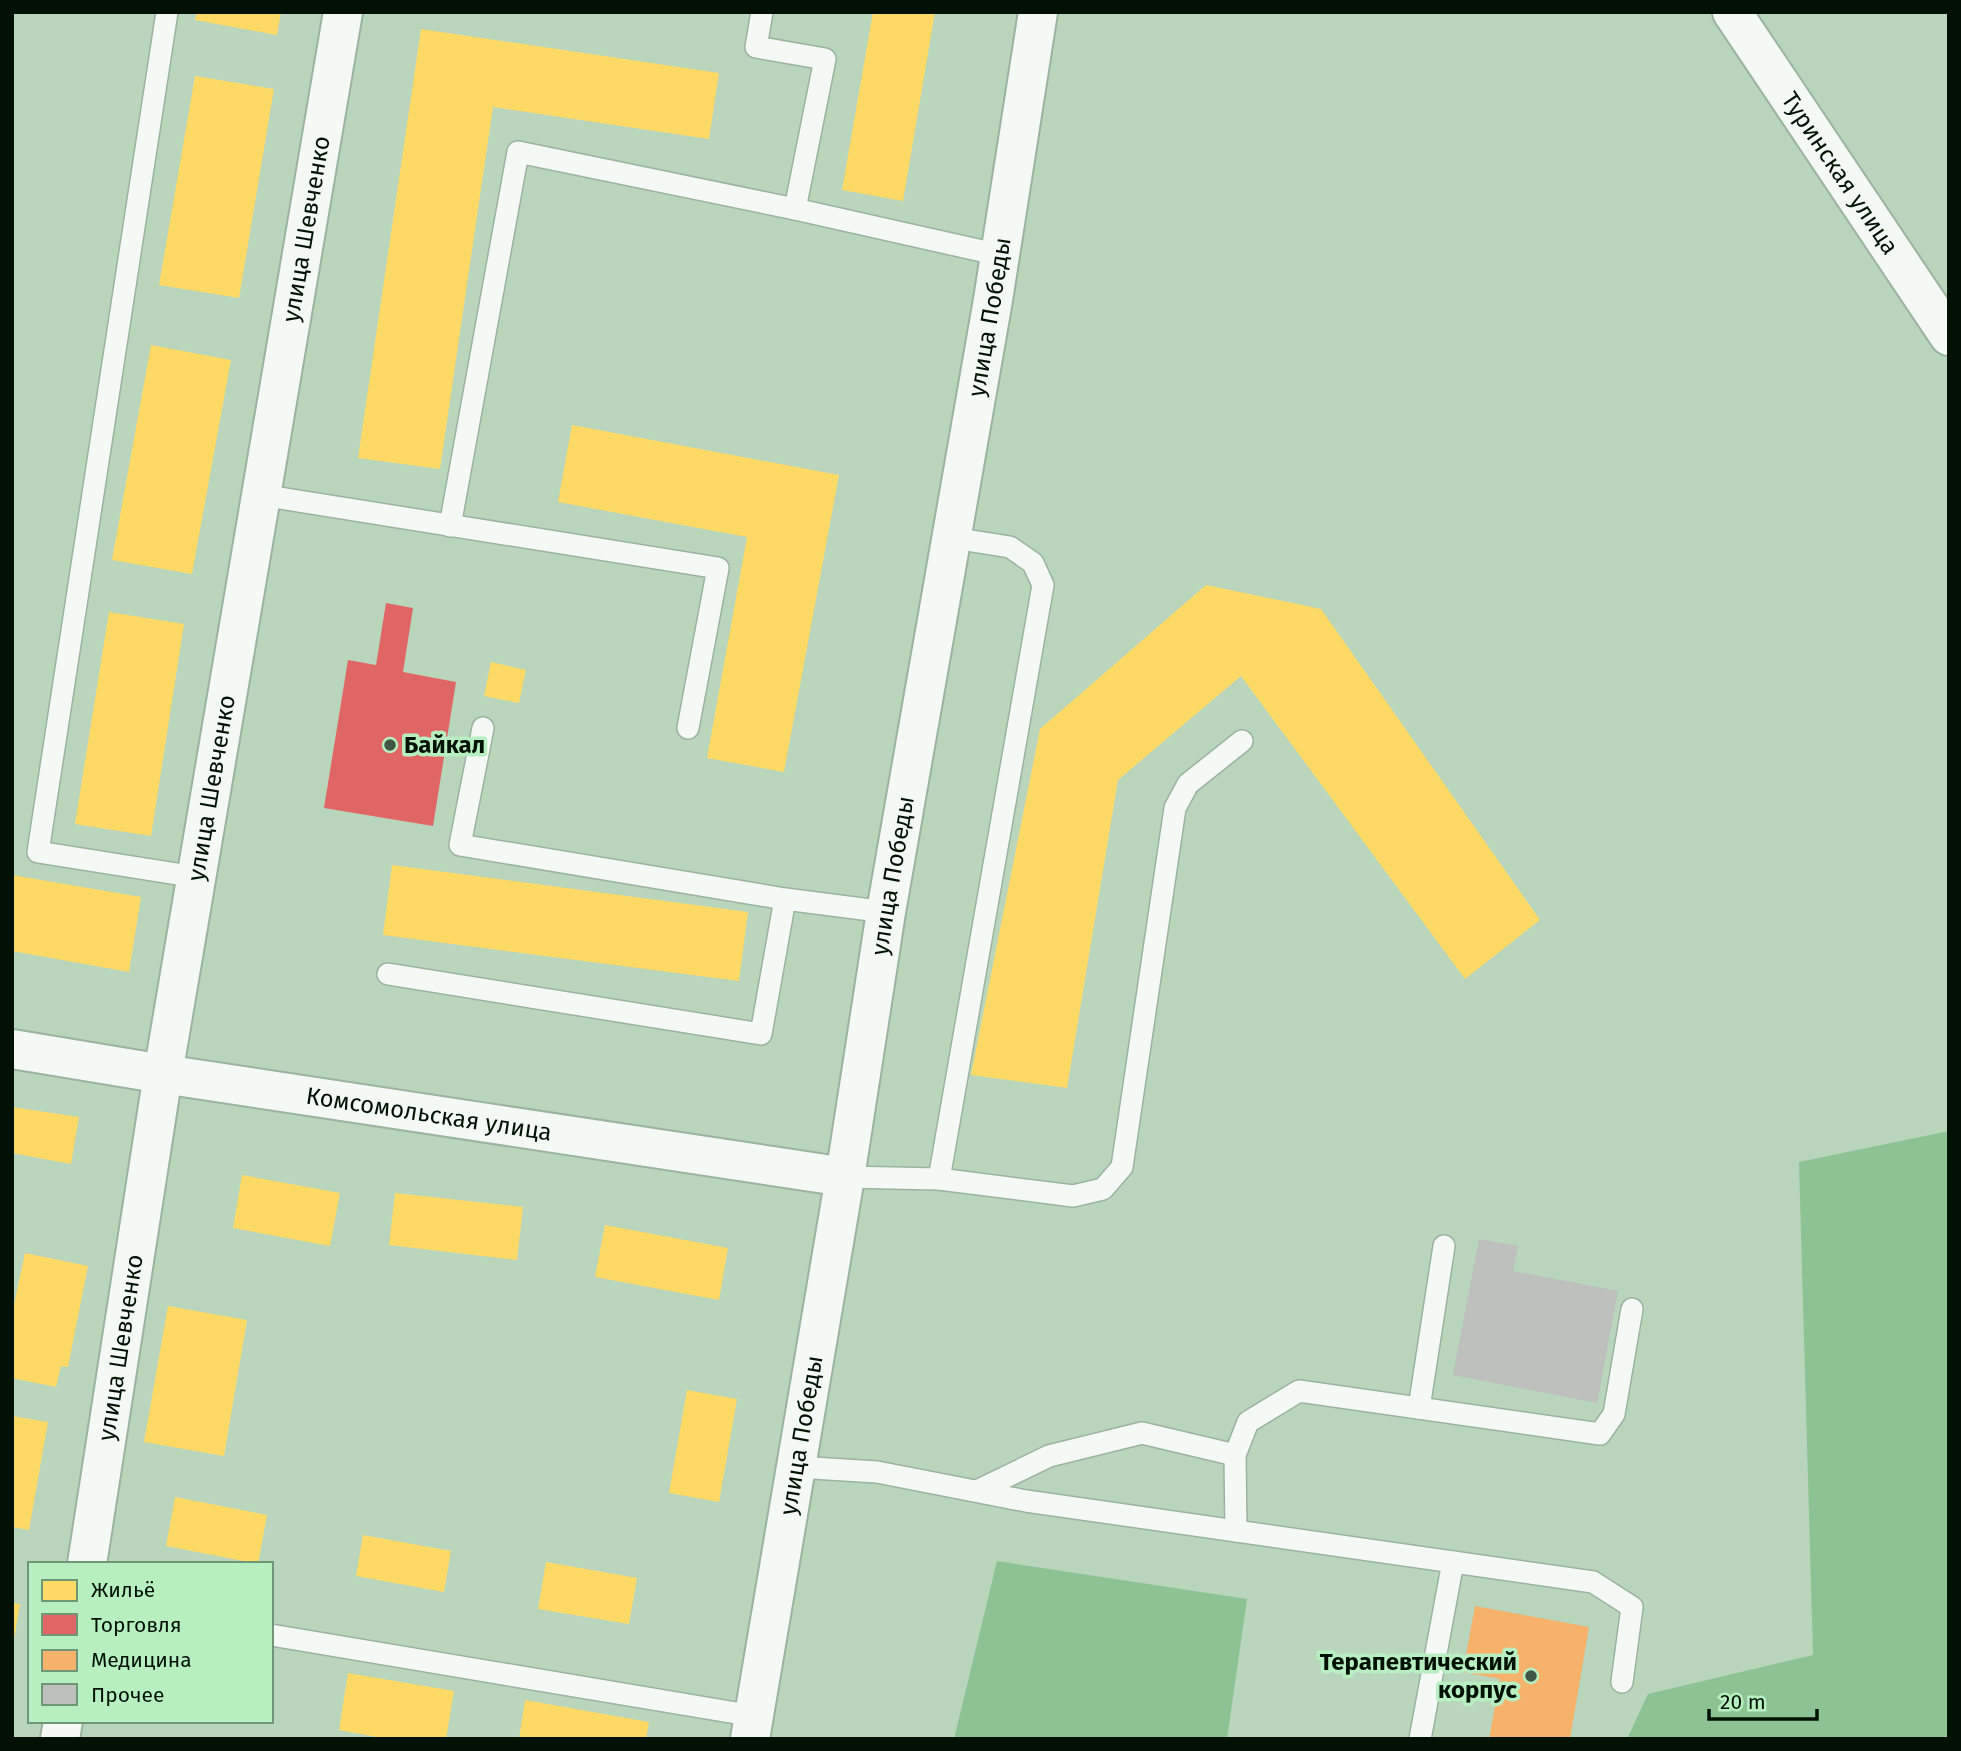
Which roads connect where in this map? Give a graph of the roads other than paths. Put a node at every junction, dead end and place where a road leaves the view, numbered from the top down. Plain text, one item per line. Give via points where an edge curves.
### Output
1 (167, 12) edge
2 (344, 12) edge
3 (762, 12) edge
4 (1038, 12) edge
5 (1732, 12) edge
6 (795, 209) junction
7 (1000, 255) junction
8 (1949, 335) edge
9 (261, 495) junction
10 (450, 526) junction
11 (953, 538) junction
12 (483, 728) dead end
13 (688, 728) dead end
14 (1242, 741) dead end
15 (196, 877) junction
16 (785, 899) junction
17 (886, 912) junction
18 (388, 974) dead end
19 (12, 1049) edge
20 (163, 1074) junction
21 (845, 1177) junction
22 (939, 1179) junction
23 (1444, 1245) dead end
24 (1632, 1309) dead end
25 (1419, 1408) junction
26 (1235, 1455) junction
27 (796, 1467) junction
28 (978, 1492) junction
29 (1236, 1531) junction
30 (87, 1562) edge
31 (1453, 1562) junction
32 (273, 1635) edge
33 (1622, 1682) dead end
34 (752, 1727) edge
35 (1420, 1739) edge

1 - 15 lane via 38,852
2 - 9 street, улица Шевченко
3 - 6 lane via 756,47 825,59
4 - 7 street, улица Победы
5 - 8 street, Туринская улица
6 - 7 lane
6 - 10 lane via 518,152
7 - 11 street, улица Победы
9 - 10 lane
9 - 15 street, улица Шевченко
10 - 13 lane via 718,568
11 - 17 street, улица Победы
11 - 22 lane via 1010,547 1033,563 1042,585
12 - 16 lane via 460,845
14 - 22 lane via 1188,784 1175,808 1122,1167 1103,1189 1073,1196
15 - 20 street, улица Шевченко
16 - 17 lane
16 - 18 lane via 761,1034
17 - 21 street, улица Победы
19 - 20 street, Комсомольская улица
20 - 21 street, Комсомольская улица
20 - 30 street, улица Шевченко
21 - 22 lane
21 - 27 street, улица Победы
23 - 25 lane
24 - 25 lane via 1614,1414 1600,1434
25 - 26 lane via 1298,1391 1248,1422
26 - 28 lane via 1143,1433 1049,1456
26 - 29 lane
27 - 28 lane via 877,1472
27 - 34 street, улица Победы
28 - 29 lane
29 - 31 lane
31 - 33 lane via 1593,1582 1632,1607
31 - 35 lane
32 - 34 lane

